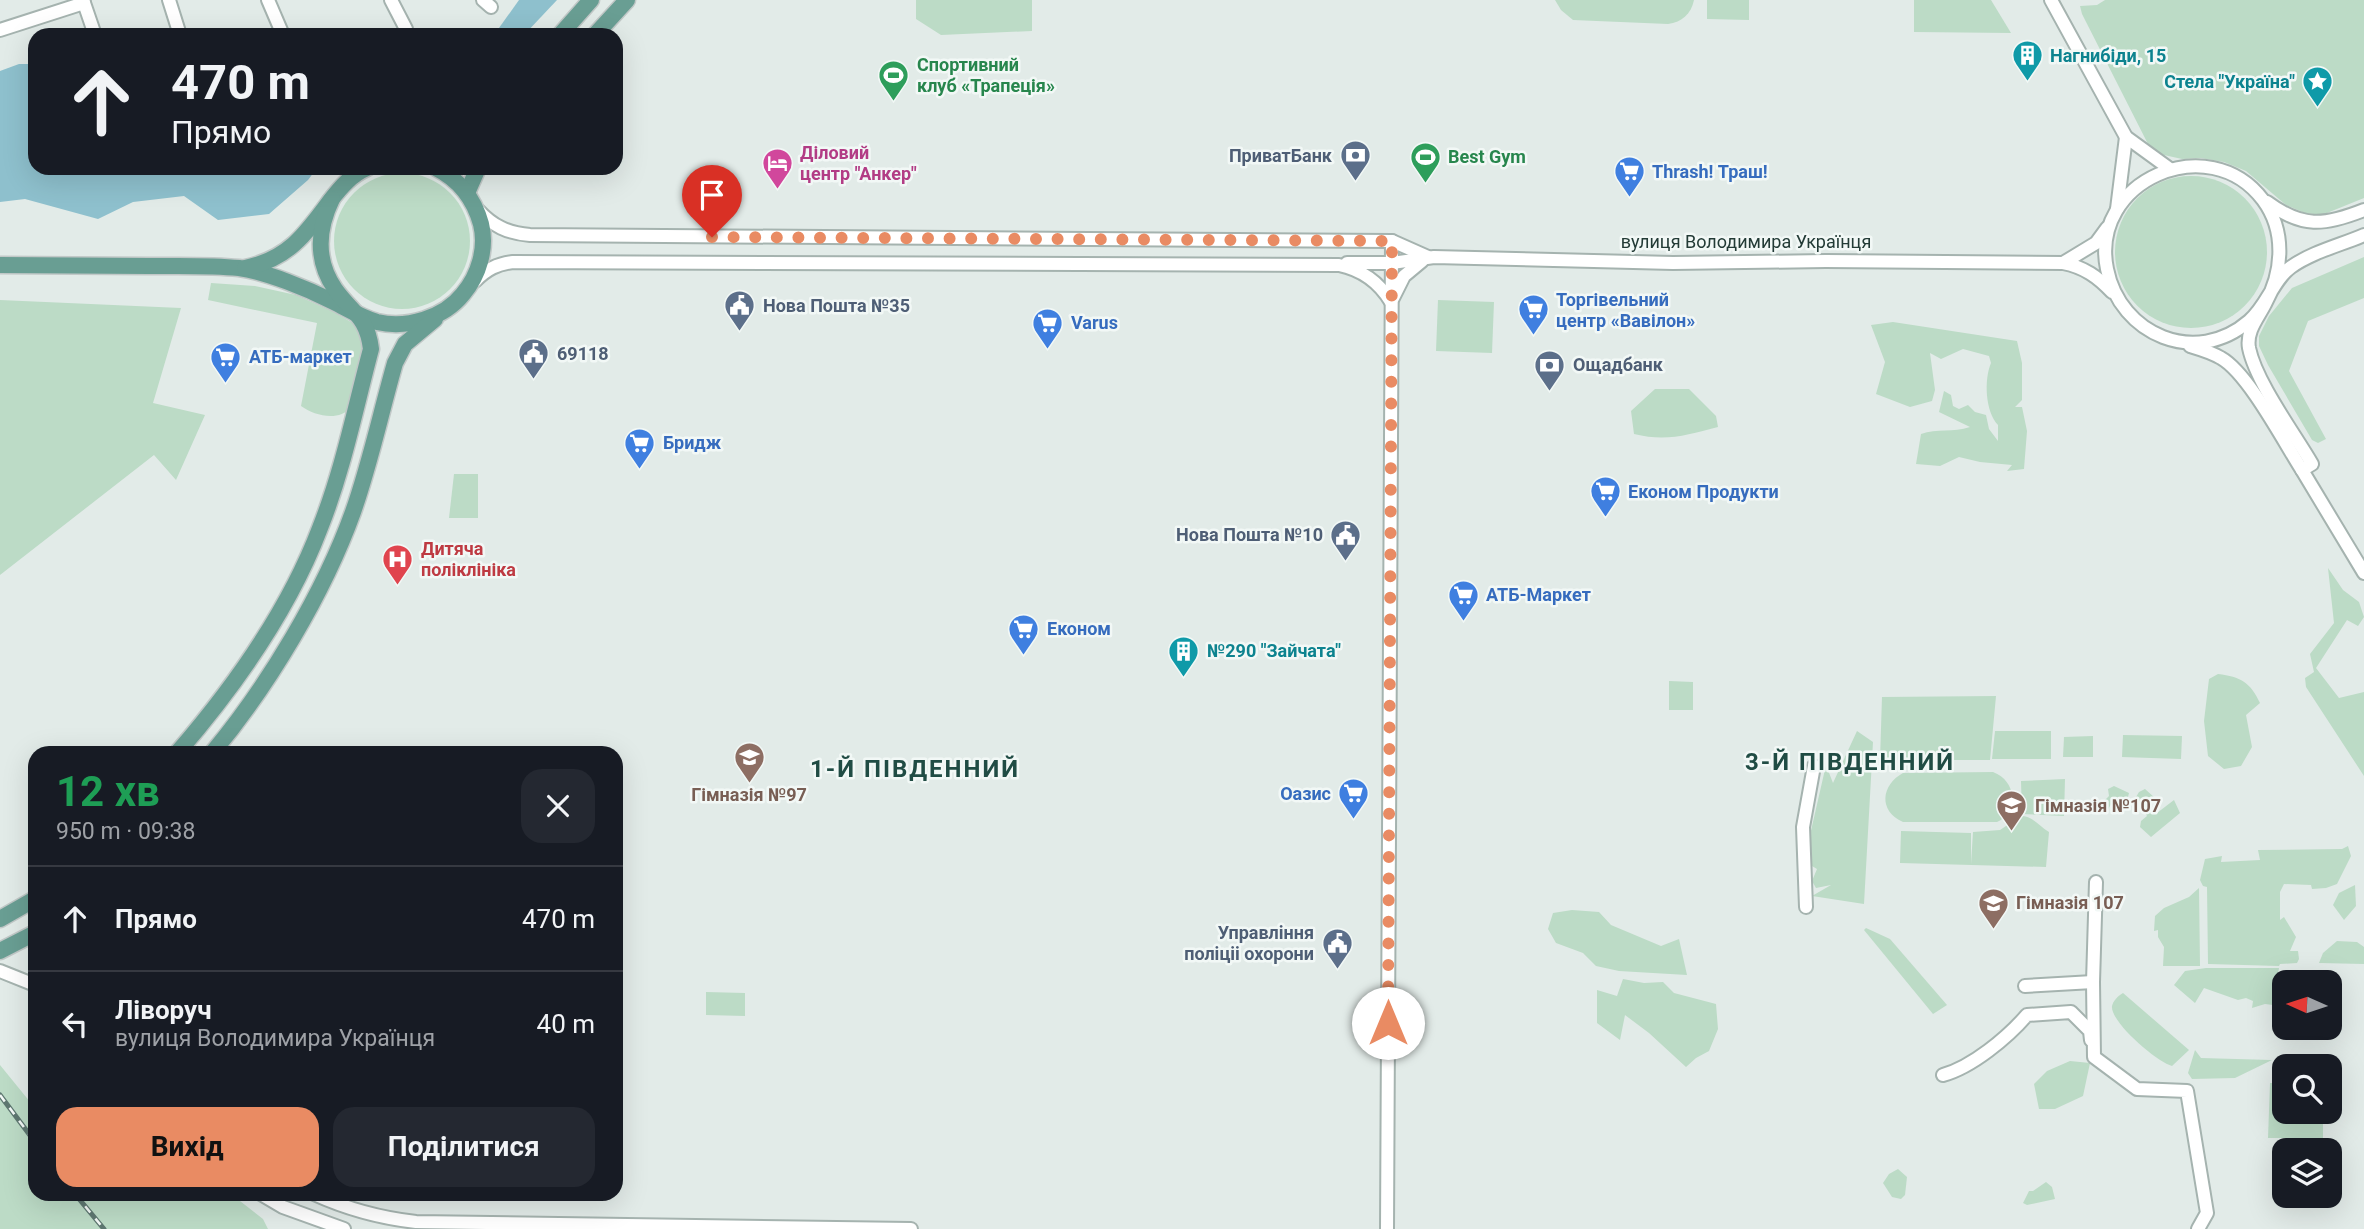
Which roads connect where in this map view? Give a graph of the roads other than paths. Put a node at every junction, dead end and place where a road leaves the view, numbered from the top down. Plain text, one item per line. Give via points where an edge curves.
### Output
1 (169, 0) edge
2 (268, 0) edge
3 (391, 0) edge
4 (591, 0) edge
5 (627, 0) edge
6 (2051, 0) edge
7 (84, 1) edge
8 (93, 28) edge
9 (178, 28) edge
10 (277, 28) edge
11 (405, 28) edge
12 (566, 28) edge
13 (601, 28) edge
14 (0, 30) edge
15 (2126, 137) junction
16 (2170, 169) junction
17 (357, 175) edge
18 (446, 175) edge
19 (475, 175) edge
20 (467, 193) junction
21 (332, 199) junction
22 (2263, 200) junction
23 (476, 208) junction
24 (2117, 210) junction
25 (2364, 210) edge
26 (2364, 235) edge
27 (1392, 241) junction
28 (1428, 257) junction
29 (1392, 263) junction
30 (2063, 263) junction
31 (0, 265) edge
32 (1339, 265) junction
33 (243, 269) junction
34 (470, 286) junction
35 (2118, 298) junction
36 (2267, 301) junction
37 (1391, 302) junction
38 (446, 310) junction
39 (357, 314) junction
40 (2183, 343) junction
41 (2307, 467) junction
42 (2364, 573) edge
43 (200, 727) junction
44 (183, 746) edge
45 (215, 746) edge
46 (219, 746) edge
47 (1814, 766) dead end
48 (2096, 882) dead end
49 (28, 903) edge
50 (1805, 906) dead end
51 (0, 919) edge
52 (28, 937) edge
53 (0, 951) edge
54 (0, 971) edge
55 (28, 982) edge
56 (2093, 982) junction
57 (2025, 986) dead end
58 (2094, 1057) junction
59 (1942, 1075) dead end
60 (273, 1201) edge
61 (333, 1201) edge
62 (344, 1229) edge
63 (911, 1229) edge
64 (1387, 1229) edge
65 (2197, 1229) edge

1 - 9 street
2 - 10 street
3 - 11 street
4 - 12 main road
5 - 13 main road
6 - 15 street
7 - 8 street
7 - 14 street
15 - 16 street
15 - 24 street
16 - 22 street, вулиця Володимира Українця via 2215,168 2236,177
16 - 24 street, вулиця Володимира Українця via 2149,178
17 - 21 main road, вулиця Володимира Українця
18 - 20 main road, вулиця Володимира Українця
19 - 20 main road
20 - 23 main road, вулиця Володимира Українця
21 - 33 main road, вулиця Володимира Українця via 292,248
21 - 39 main road via 320,234 321,253 335,288
22 - 25 street, вулиця Володимира Українця via 2302,222 2323,222
22 - 36 street, вулиця Володимира Українця via 2278,234 2280,257
23 - 27 street, вулиця Володимира Українця via 498,228 530,236
23 - 34 main road, вулиця Володимира Українця via 483,248
24 - 30 street, вулиця Володимира Українця via 2096,243
24 - 35 street, вулиця Володимира Українця via 2109,227 2106,265
26 - 36 street, вулиця Володимира Українця via 2290,268
27 - 28 street, вулиця Володимира Українця
27 - 29 street
28 - 29 street, вулиця Володимира Українця
28 - 30 street, вулиця Володимира Українця via 1673,263
28 - 37 street via 1404,276
29 - 32 street, вулиця Володимира Українця
29 - 37 street
30 - 35 street, вулиця Володимира Українця via 2078,265 2096,276
31 - 33 main road, вулиця Володимира Українця
32 - 34 street, вулиця Володимира Українця via 513,262 497,264
32 - 37 street via 1368,276
33 - 39 main road, вулиця Володимира Українця via 308,289
34 - 38 main road, вулиця Володимира Українця
35 - 40 street, вулиця Володимира Українця via 2146,328
36 - 40 street, вулиця Володимира Українця via 2233,332
36 - 41 street via 2250,332 2249,347
37 - 64 street
38 - 39 main road, вулиця Володимира Українця via 430,318 395,323 379,323
38 - 46 main road via 400,353 352,513 324,576 298,628
39 - 43 main road via 369,331 371,349 331,499 285,601
40 - 41 street via 2233,367
41 - 42 street
43 - 44 main road
43 - 45 main road
47 - 50 street via 1802,827
48 - 56 street
49 - 51 main road
52 - 53 main road
54 - 55 street
56 - 57 street
56 - 58 street
58 - 59 street via 2090,1031 2071,1012 2027,1015 1963,1069
58 - 65 street via 2137,1089 2187,1091 2207,1213
60 - 62 street
61 - 63 street via 387,1219 416,1222

